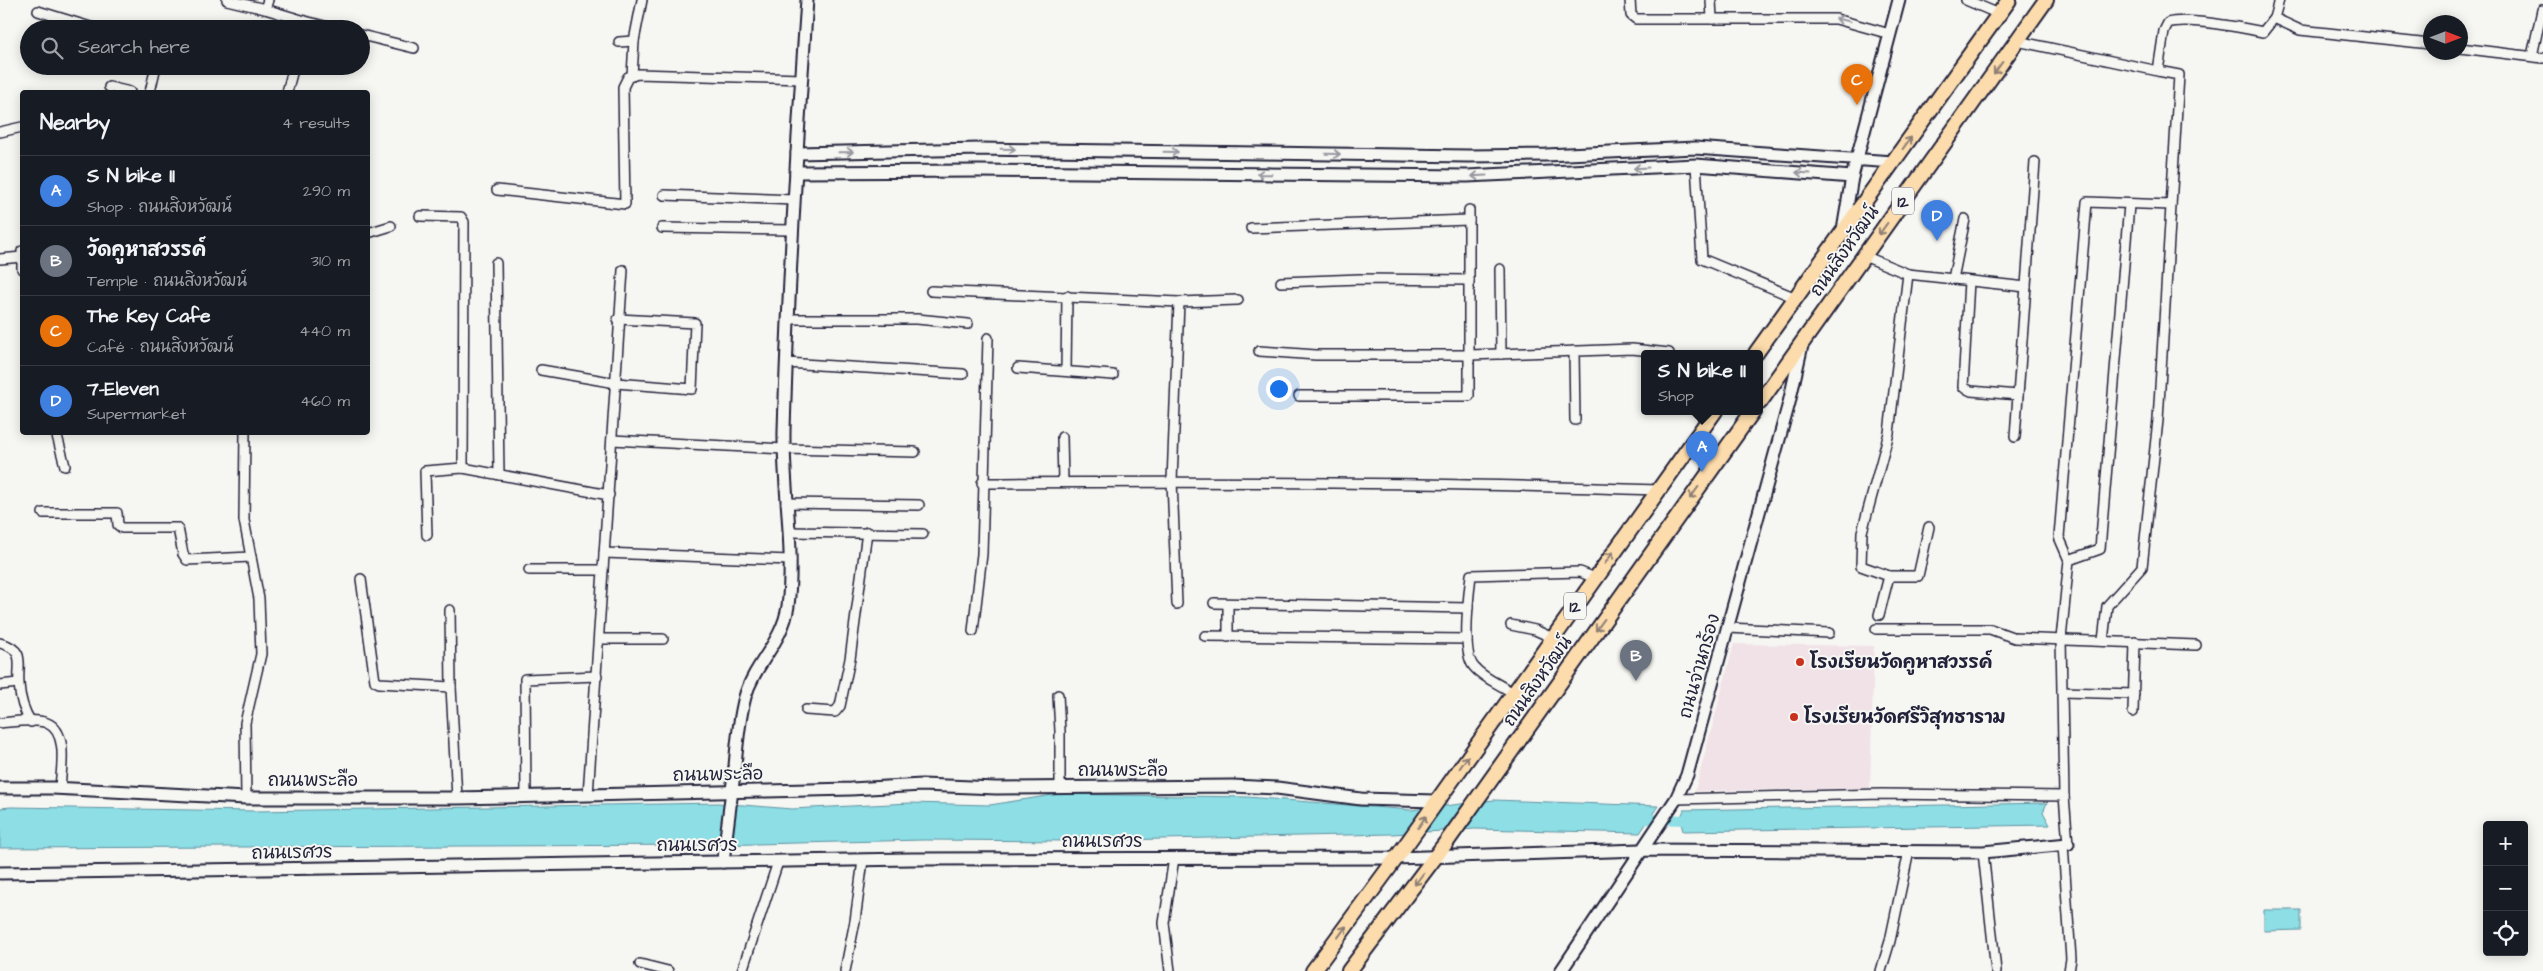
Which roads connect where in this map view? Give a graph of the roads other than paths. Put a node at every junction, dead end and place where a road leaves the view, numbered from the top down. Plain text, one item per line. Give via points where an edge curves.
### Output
1 (226, 0) edge
2 (642, 0) edge
3 (807, 0) edge
4 (1630, 0) edge
5 (1711, 0) edge
6 (1899, 0) edge
7 (1966, 0) edge
8 (2009, 0) edge
9 (2046, 0) edge
10 (2279, 0) edge
11 (266, 4) edge
12 (2542, 10) edge
13 (38, 11) dead end
14 (1999, 14) junction
15 (2274, 18) junction
16 (1712, 19) junction
17 (68, 20) edge
18 (295, 20) edge
19 (1890, 34) junction
20 (370, 37) edge
21 (634, 41) junction
22 (2017, 41) junction
23 (619, 42) dead end
24 (2423, 43) edge
25 (414, 48) dead end
26 (2468, 49) edge
27 (2532, 56) junction
28 (2543, 58) edge
29 (2158, 71) junction
30 (154, 75) edge
31 (292, 75) edge
32 (632, 76) junction
33 (802, 79) junction
34 (109, 88) dead end
35 (120, 90) edge
36 (150, 90) edge
37 (288, 90) edge
38 (20, 127) edge
39 (0, 132) edge
40 (797, 153) junction
41 (1857, 159) junction
42 (1893, 162) junction
43 (2035, 162) dead end
44 (1696, 165) junction
45 (796, 172) junction
46 (1852, 176) junction
47 (496, 190) dead end
48 (664, 195) dead end
49 (794, 200) junction
50 (2130, 205) junction
51 (2171, 205) junction
52 (1469, 210) dead end
53 (420, 216) dead end
54 (1965, 219) dead end
55 (1469, 220) junction
56 (392, 226) dead end
57 (662, 228) dead end
58 (1250, 228) dead end
59 (792, 230) junction
60 (1843, 230) junction
61 (370, 232) edge
62 (20, 254) edge
63 (1864, 256) junction
64 (0, 259) edge
65 (496, 263) dead end
66 (1500, 269) dead end
67 (623, 270) dead end
68 (1908, 274) junction
69 (1953, 279) junction
70 (1469, 280) junction
71 (1969, 281) junction
72 (1281, 282) dead end
73 (2026, 287) junction
74 (931, 291) dead end
75 (1067, 296) junction
76 (1796, 298) junction
77 (1238, 300) dead end
78 (1179, 302) junction
79 (618, 319) junction
80 (788, 319) junction
81 (968, 324) dead end
82 (988, 338) dead end
83 (1803, 341) junction
84 (1641, 350) edge
85 (1758, 350) edge
86 (1259, 351) dead end
87 (1574, 351) junction
88 (1501, 354) junction
89 (1470, 355) junction
90 (786, 362) junction
91 (1018, 368) dead end
92 (541, 370) dead end
93 (1066, 371) junction
94 (963, 374) dead end
95 (1113, 374) dead end
96 (616, 383) junction
97 (2018, 395) junction
98 (1299, 396) dead end
99 (1763, 398) edge
100 (1712, 415) edge
101 (1750, 415) edge
102 (1575, 420) dead end
103 (56, 435) edge
104 (245, 435) edge
105 (1062, 437) dead end
106 (2015, 437) dead end
107 (612, 440) junction
108 (784, 449) junction
109 (915, 452) dead end
110 (65, 466) dead end
111 (463, 468) junction
112 (500, 475) junction
113 (1172, 481) junction
114 (982, 482) junction
115 (1063, 482) junction
116 (1659, 490) junction
117 (609, 495) junction
118 (786, 503) junction
119 (919, 505) dead end
120 (43, 513) dead end
121 (1929, 527) dead end
122 (788, 532) junction
123 (867, 532) junction
124 (923, 534) dead end
125 (426, 535) dead end
126 (604, 553) junction
127 (251, 557) junction
128 (790, 560) junction
129 (2069, 560) junction
130 (529, 570) dead end
131 (604, 570) junction
132 (1889, 576) junction
133 (1595, 578) junction
134 (361, 579) dead end
135 (1177, 604) dead end
136 (1214, 604) dead end
137 (1228, 604) junction
138 (1468, 608) junction
139 (450, 610) dead end
140 (1879, 615) dead end
141 (1511, 625) dead end
142 (1728, 628) junction
143 (1876, 629) dead end
144 (973, 631) dead end
145 (1829, 633) dead end
146 (1205, 636) dead end
147 (1228, 637) junction
148 (1553, 638) junction
149 (599, 639) junction
150 (663, 639) dead end
151 (1467, 639) junction
152 (2061, 639) junction
153 (2103, 641) junction
154 (0, 642) edge
155 (2135, 642) junction
156 (2196, 645) dead end
157 (597, 676) junction
158 (18, 683) junction
159 (0, 685) edge
160 (451, 687) junction
161 (1513, 692) junction
162 (2062, 692) junction
163 (2134, 694) junction
164 (1058, 695) dead end
165 (806, 710) dead end
166 (2133, 712) dead end
167 (31, 722) junction
168 (0, 723) edge
169 (1060, 787) junction
170 (0, 788) edge
171 (60, 788) junction
172 (588, 795) junction
173 (731, 795) junction
174 (526, 796) junction
175 (2064, 796) junction
176 (246, 798) junction
177 (457, 798) junction
178 (1676, 799) junction
179 (1436, 802) junction
180 (2066, 845) junction
181 (1641, 850) junction
182 (1909, 851) junction
183 (1983, 852) junction
184 (1436, 855) junction
185 (1174, 858) junction
186 (1395, 858) junction
187 (863, 860) junction
188 (723, 862) junction
189 (778, 862) junction
190 (0, 873) edge
191 (640, 964) dead end
192 (1999, 970) edge
193 (668, 971) edge
194 (742, 971) edge
195 (845, 971) edge
196 (1170, 971) edge
197 (1313, 971) edge
198 (1349, 971) edge
199 (1560, 971) edge
200 (1881, 971) edge
201 (2069, 971) edge

1 - 11 street
2 - 21 street
3 - 33 street
4 - 16 street via 1631,15 1636,19
5 - 16 street
6 - 19 street
7 - 14 street
8 - 14 main road, ถนนสิงหวัฒน์ / 12
9 - 22 main road, ถนนสิงหวัฒน์ / 12
10 - 15 street
11 - 18 street
12 - 27 street
13 - 17 street
42 -> 14 main road, ถนนสิงหวัฒน์ / 12
15 - 24 street via 2300,30
15 - 29 street via 2263,32 2177,21 2168,23
19 -> 16 street via 1839,19
19 - 41 street
20 - 25 street
21 - 23 street
21 - 32 street
22 - 29 street
22 -> 63 main road, ถนนสิงหวัฒน์ / 12
26 - 27 street
27 - 28 street
29 - 51 street via 2179,76
30 - 36 street
31 - 37 street
32 - 33 street
32 - 47 street via 623,87 625,204
33 - 40 street
34 - 35 street
38 - 39 street
40 -> 41 street via 980,149 1468,156 1695,148
40 - 45 street
41 - 42 street
41 - 46 street
42 - 60 main road, ถนนสิงหวัฒน์ / 12
43 - 73 street
44 -> 45 street via 1467,176 979,170
46 -> 44 street
44 - 76 street via 1702,259
45 - 49 street
46 - 60 street
48 - 49 street
49 - 59 street
50 - 51 street
50 - 129 street via 2100,549
50 - 129 street via 2087,202 2060,536
51 - 153 street via 2158,420 2142,566 2108,606
52 - 55 street
53 - 111 street via 462,217 464,222
54 - 69 street
55 - 58 street
55 - 70 street
56 - 61 street
57 - 59 street
59 - 80 street
60 - 76 main road, ถนนสิงหวัฒน์ / 12
62 - 64 street
63 - 68 street
63 - 83 main road, ถนนสิงหวัฒน์ / 12
65 - 112 street
66 - 88 street
67 - 79 street
68 - 69 street
68 - 132 street via 1889,433 1862,532 1861,566
69 - 71 street
70 - 72 street via 1360,278
70 - 89 street
71 - 73 street
71 - 97 street via 1963,387 1971,391
73 - 97 street
74 - 75 street
75 - 78 street
75 - 93 street
76 - 85 main road, ถนนสิงหวัฒน์ / 12
77 - 78 street
78 - 113 street
79 - 96 street
79 - 96 street via 695,323 692,389
80 - 81 street via 917,319
80 - 90 street
82 - 114 street
83 - 99 main road, ถนนสิงหวัฒน์ / 12
83 - 142 street, ถนนจ่านกร้อง
84 - 87 street
86 - 89 street via 1316,355
87 - 88 street
87 - 102 street
88 - 89 street
89 - 98 street via 1469,396
90 - 94 street
90 - 108 street
91 - 93 street
92 - 96 street
93 - 95 street
96 - 107 street
97 - 106 street
100 - 116 main road, ถนนสิงหวัฒน์ / 12
101 -> 184 main road, ถนนสิงหวัฒน์ / 12
103 - 110 street
104 - 127 street via 244,520
105 - 115 street
107 - 108 street
107 - 117 street
108 - 109 street
108 - 118 street
111 - 112 street
111 - 125 street via 425,470
112 - 117 street
113 - 115 street
113 - 116 street via 1489,484
113 - 135 street
114 - 115 street
114 - 144 street via 982,554
133 -> 116 main road, ถนนสิงหวัฒน์ / 12
117 - 126 street
118 - 119 street
118 - 122 street
120 - 127 street via 117,513 118,525 122,528 178,528 186,560
121 - 132 street via 1918,576
122 - 123 street
122 - 128 street
123 - 124 street
123 - 165 street via 850,659 840,706 835,712
126 - 128 street
126 - 131 street
127 - 176 street via 259,599 261,654 245,722
128 - 173 street via 784,625 751,680 745,697
129 - 152 street
130 - 131 street
131 - 149 street
132 - 140 street
133 - 138 street via 1580,572 1471,575
133 - 148 main road, ถนนสิงหวัฒน์ / 12
134 - 160 street via 375,680 379,683
136 - 137 street
137 - 138 street
137 - 147 street
138 - 151 street
139 - 160 street
141 - 148 street via 1536,630
142 - 145 street
142 - 178 street, ถนนจ่านกร้อง via 1687,775
143 - 152 street via 1990,629 2015,638
146 - 147 street
147 - 151 street
148 - 161 main road, ถนนสิงหวัฒน์ / 12
149 - 150 street
149 - 157 street
151 - 161 street via 1472,666
152 - 153 street
152 - 162 street
153 - 155 street
154 - 158 street via 15,649 18,655
155 - 156 street
155 - 163 street
157 - 172 street
157 - 174 street via 525,679
158 - 159 street
158 - 167 street via 22,708
160 - 177 street
179 -> 161 main road, ถนนสิงหวัฒน์ / 12
162 - 163 street
162 - 175 street
163 - 166 street
164 - 169 street
167 - 168 street
167 - 171 street via 46,722 55,729 61,743
169 - 173 street, ถนนพระลือ via 922,785
169 - 179 street, ถนนพระลือ via 1232,786 1277,788 1360,799
170 - 171 street, ถนนพระลือ
171 - 176 street, ถนนพระลือ
172 - 173 street, ถนนพระลือ
172 - 174 street, ถนนพระลือ
173 - 188 street
174 - 177 street, ถนนพระลือ
175 - 178 street via 1881,794
175 - 180 street
176 - 177 street, ถนนพระลือ
178 - 181 street, ถนนจ่านกร้อง
186 -> 179 main road, ถนนสิงหวัฒน์ / 12
180 - 183 street, ถนนเรศวร
180 - 201 street
181 - 182 street, ถนนเรศวร
181 - 184 street, ถนนเรศวร
181 - 199 street, ถนนจ่านกร้อง
182 - 183 street, ถนนเรศวร
182 - 200 street
183 - 192 street
184 - 186 street, ถนนเรศวร
184 -> 198 main road, ถนนสิงหวัฒน์ / 12
185 - 186 street, ถนนเรศวร
185 - 187 street, ถนนเรศวร
185 - 196 street via 1164,923
197 -> 186 main road, ถนนสิงหวัฒน์ / 12
187 - 189 street, ถนนเรศวร
187 - 195 street
188 - 189 street, ถนนเรศวร
188 - 190 street, ถนนเรศวร
189 - 194 street
191 - 193 street

